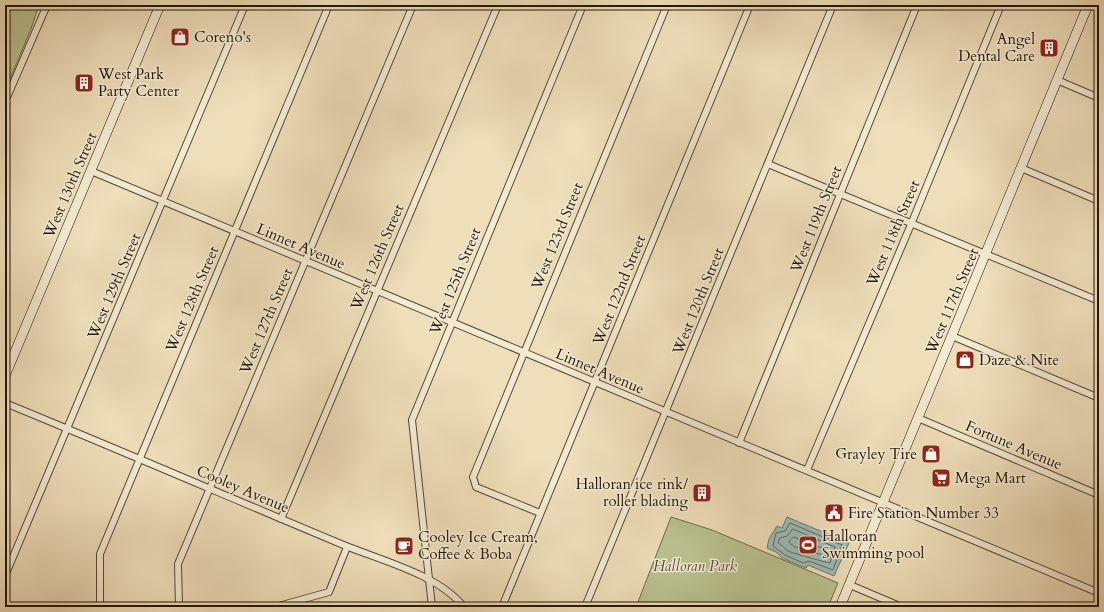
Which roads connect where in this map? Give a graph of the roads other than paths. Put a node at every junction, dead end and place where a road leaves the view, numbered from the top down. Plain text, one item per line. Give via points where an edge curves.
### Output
1 (47, 5) edge
2 (160, 5) edge
3 (245, 5) edge
4 (329, 5) edge
5 (413, 5) edge
6 (498, 5) edge
7 (583, 5) edge
8 (667, 5) edge
9 (750, 5) edge
10 (834, 5) edge
11 (917, 5) edge
12 (1001, 5) edge
13 (1088, 5) edge
14 (1057, 80) junction
15 (1099, 98) edge
16 (5, 102) edge
17 (768, 164) junction
18 (1022, 168) junction
19 (91, 171) junction
20 (840, 193) junction
21 (1099, 201) edge
22 (164, 202) junction
23 (912, 222) junction
24 (235, 232) junction
25 (987, 254) junction
26 (305, 261) junction
27 (377, 292) junction
28 (1099, 301) edge
29 (452, 323) junction
30 (952, 336) junction
31 (523, 353) junction
32 (5, 376) edge
33 (594, 383) junction
34 (1099, 398) edge
35 (5, 403) edge
36 (666, 413) junction
37 (918, 418) junction
38 (67, 428) junction
39 (739, 443) junction
40 (138, 459) junction
41 (807, 470) junction
42 (209, 489) junction
43 (1099, 495) edge
44 (883, 502) junction
45 (540, 513) junction
46 (281, 519) junction
47 (347, 547) junction
48 (5, 576) edge
49 (429, 579) junction
50 (850, 585) junction
51 (1099, 593) edge
52 (100, 607) edge
53 (179, 607) edge
54 (275, 607) edge
55 (432, 607) edge
56 (464, 607) edge
57 (502, 607) edge
58 (585, 607) edge
59 (840, 607) edge
60 (902, 607) edge

1 - 16 street
2 - 19 main road, West 130th Street
3 - 22 street, West 129th Street
4 - 24 street, West 128th Street
5 - 26 street, West 127th Street
6 - 27 street, West 126th Street
7 - 29 street, West 125th Street
8 - 31 street, West 123rd Street
9 - 33 street, West 122nd Street
10 - 17 street, West 120th Street
11 - 20 street, West 119th Street
12 - 23 street, West 118th Street
13 - 14 main road, West 117th Street
14 - 15 street
14 - 18 main road, West 117th Street
17 - 20 street
17 - 36 street, West 120th Street
18 - 21 street
18 - 25 main road, West 117th Street
19 - 22 street, Linnet Avenue
19 - 32 main road, West 130th Street
20 - 23 street
20 - 39 street, West 119th Street
22 - 24 street, Linnet Avenue
22 - 38 street, West 129th Street
23 - 25 street
23 - 41 street, West 118th Street
24 - 26 street, Linnet Avenue
24 - 40 street, West 128th Street
25 - 28 street
25 - 30 main road, West 117th Street
26 - 27 street, Linnet Avenue
26 - 42 street, West 127th Street
27 - 29 street, Linnet Avenue
27 - 46 street, West 126th Street
29 - 31 street, Linnet Avenue
29 - 49 street, West 125th Street via 412,420
30 - 34 street
30 - 37 main road, West 117th Street
31 - 33 street, Linnet Avenue
31 - 45 street, West 123rd Street via 473,477 476,487
33 - 36 street, Linnet Avenue
33 - 45 street, West 122nd Street
35 - 38 street, Cooley Avenue
36 - 39 street, Linnet Avenue
36 - 58 street, West 120th Street
37 - 43 street, Fortune Avenue
37 - 44 main road, West 117th Street
38 - 40 street, Cooley Avenue
38 - 48 street, West 129th Street
39 - 41 street, Linnet Avenue
40 - 42 street, Cooley Avenue
40 - 52 street, West 128th Street via 100,554
41 - 44 street, Linnet Avenue
42 - 46 street, Cooley Avenue
42 - 53 street, West 127th Street via 178,564
44 - 50 main road, West 117th Street
44 - 51 street, Linnet Avenue
45 - 57 street, West 122nd Street
46 - 47 street, Cooley Avenue
47 - 49 street, Cooley Avenue
47 - 54 street via 329,592
49 - 55 street, West 125th Street
49 - 56 street, Cooley Avenue via 454,595
50 - 59 main road, West 117th Street
50 - 60 street

